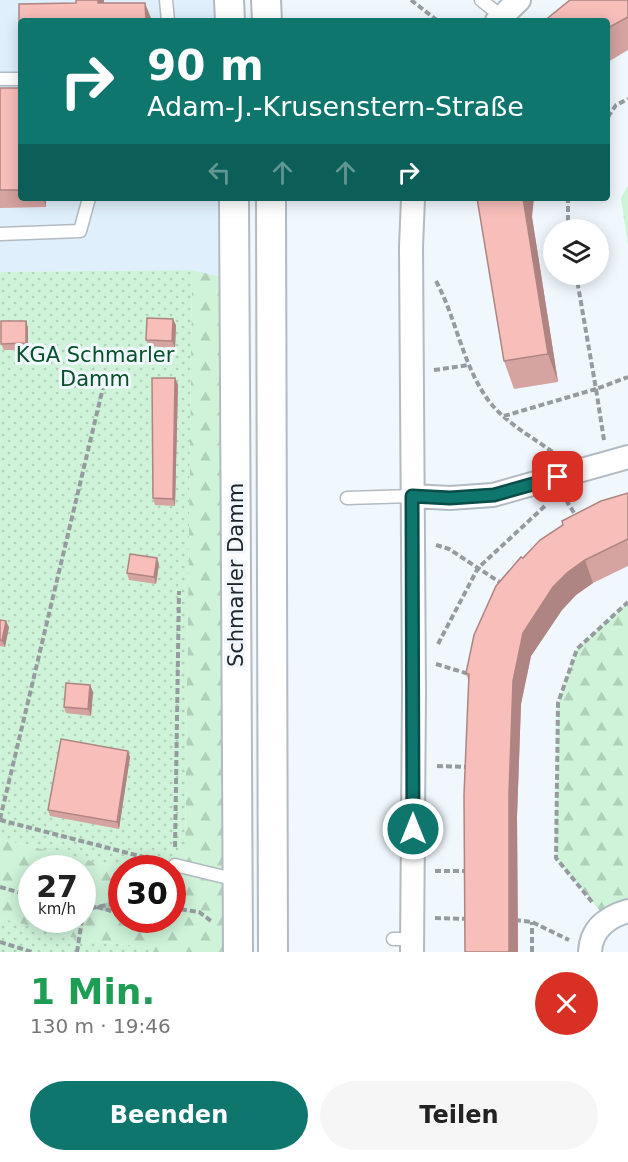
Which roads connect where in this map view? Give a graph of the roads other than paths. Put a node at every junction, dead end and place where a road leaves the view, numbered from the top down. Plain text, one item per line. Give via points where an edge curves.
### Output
1 (166, 0) edge
2 (229, 0) edge
3 (266, 0) edge
4 (481, 0) edge
5 (519, 0) edge
6 (168, 18) edge
7 (230, 18) edge
8 (267, 18) edge
9 (498, 18) edge
10 (500, 18) edge
11 (1, 79) edge
12 (18, 79) edge
13 (88, 201) edge
14 (234, 201) edge
15 (271, 201) edge
16 (413, 201) edge
17 (0, 234) edge
18 (618, 460) edge
19 (412, 496) junction
20 (347, 498) dead end
21 (186, 868) edge
22 (237, 880) junction
23 (628, 911) edge
24 (406, 943) edge
25 (590, 951) edge
26 (238, 952) edge
27 (273, 952) edge

1 - 6 lane
2 - 7 street
3 - 8 street
4 - 9 lane
5 - 10 street
11 - 12 lane
13 - 17 lane via 80,231
14 - 22 street, Schmarler Damm
15 - 27 street, Schmarler Damm
16 - 19 street
18 - 19 street via 494,495
19 - 20 lane
19 - 24 street via 413,871
21 - 22 lane
22 - 26 street, Schmarler Damm
23 - 25 street via 606,919 594,933

